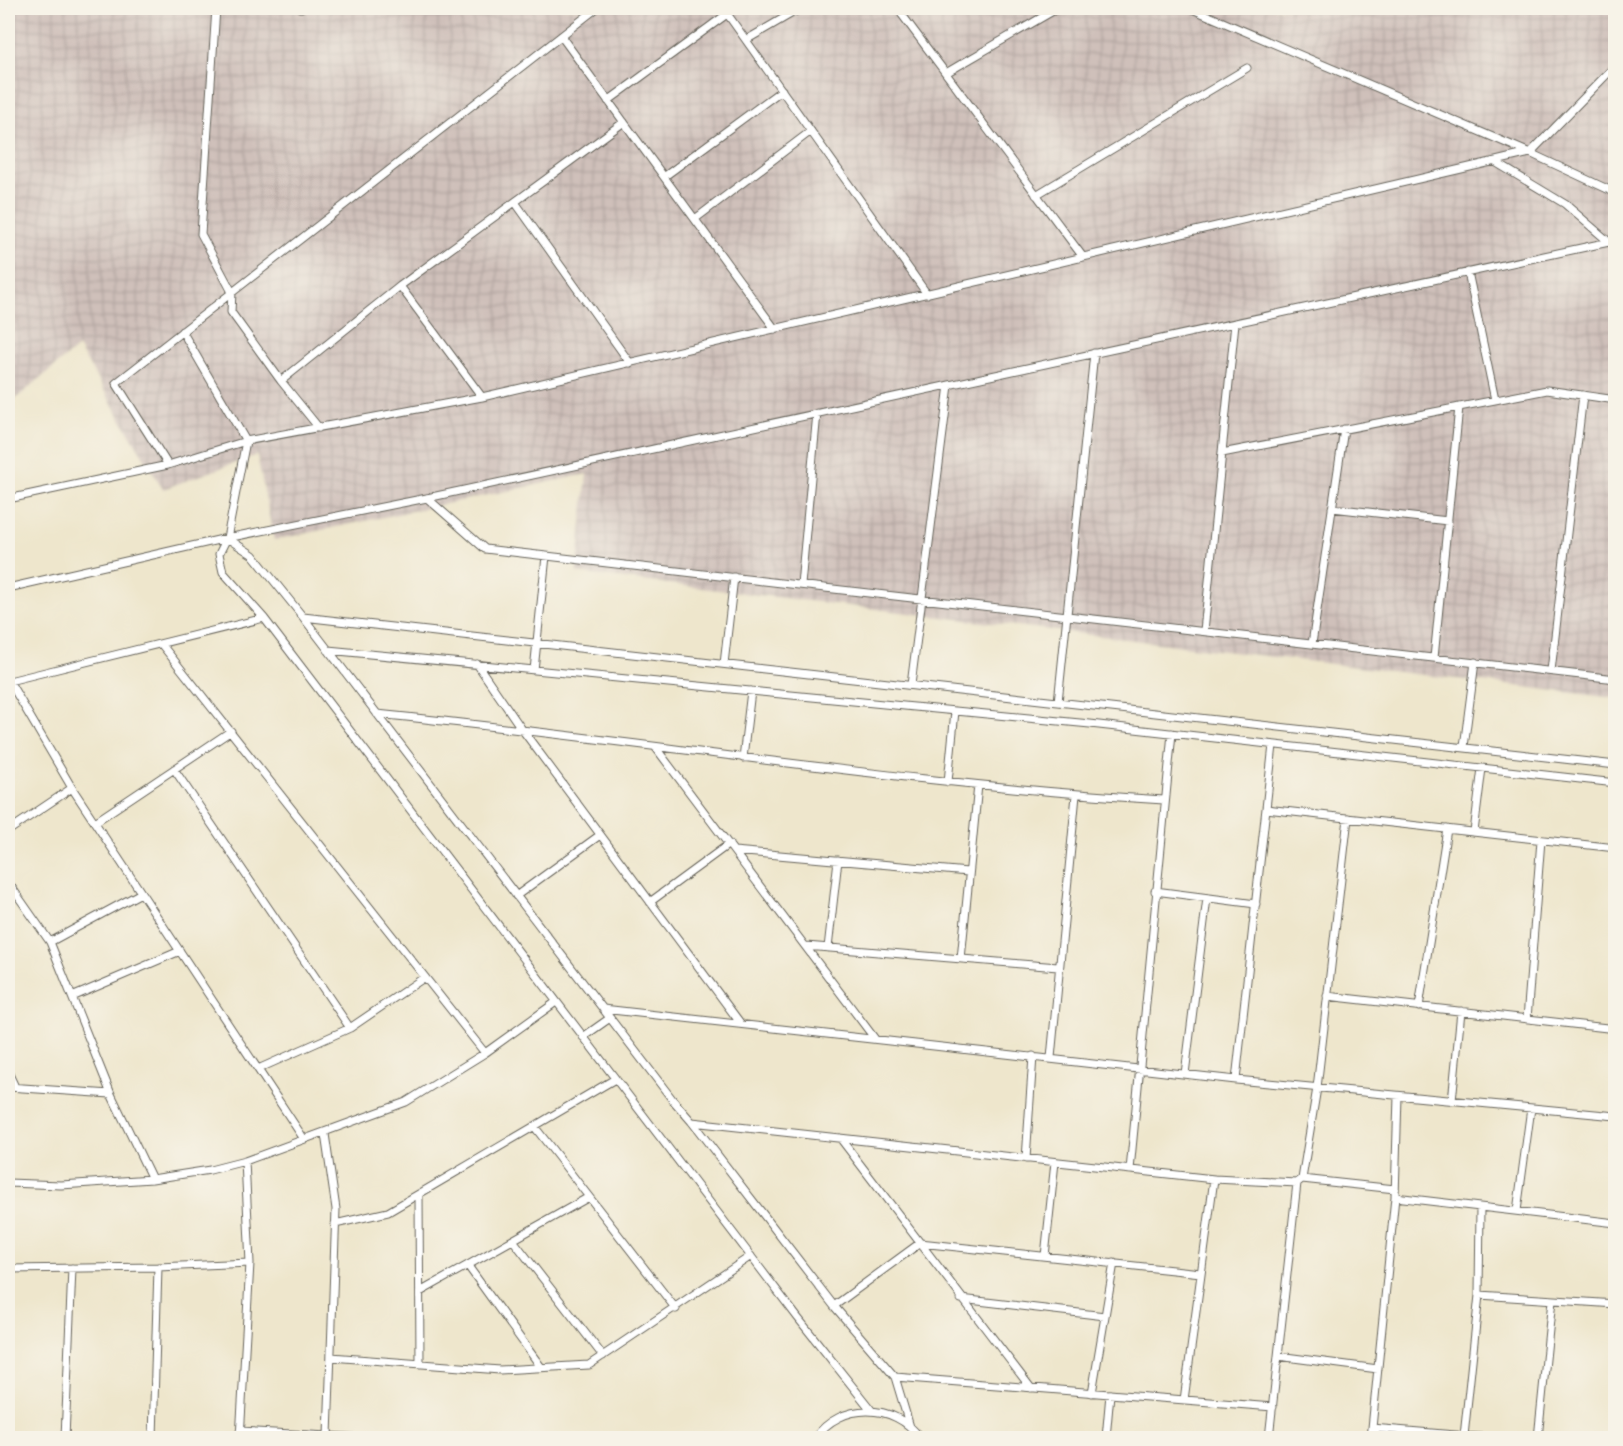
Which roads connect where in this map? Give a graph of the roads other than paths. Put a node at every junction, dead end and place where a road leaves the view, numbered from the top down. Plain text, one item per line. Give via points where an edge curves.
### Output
1 (216, 8) edge
2 (597, 8) edge
3 (801, 8) edge
4 (897, 8) edge
5 (1058, 8) edge
6 (1190, 8) edge
7 (725, 11) edge
8 (561, 36) junction
9 (746, 40) junction
10 (1616, 65) edge
11 (1247, 68) dead end
12 (946, 73) junction
13 (782, 90) junction
14 (608, 101) junction
15 (624, 122) junction
16 (811, 131) junction
17 (1530, 153) junction
18 (1495, 162) junction
19 (665, 176) junction
20 (1616, 193) edge
21 (1036, 195) junction
22 (514, 202) junction
23 (695, 219) junction
24 (1612, 243) edge
25 (1083, 257) junction
26 (1468, 272) junction
27 (400, 286) junction
28 (232, 292) junction
29 (927, 294) junction
30 (1235, 323) junction
31 (775, 329) junction
32 (182, 331) junction
33 (1094, 353) junction
34 (630, 363) junction
35 (281, 381) junction
36 (949, 385) junction
37 (1583, 395) junction
38 (482, 397) junction
39 (1495, 400) junction
40 (1616, 400) edge
41 (1459, 407) junction
42 (817, 413) junction
43 (319, 428) junction
44 (1344, 429) junction
45 (246, 441) junction
46 (1222, 453) junction
47 (168, 465) junction
48 (427, 498) junction
49 (8, 500) edge
50 (1332, 508) junction
51 (1448, 521) junction
52 (227, 538) junction
53 (546, 556) junction
54 (734, 577) junction
55 (801, 585) junction
56 (8, 588) edge
57 (922, 599) junction
58 (1068, 616) junction
59 (303, 617) junction
60 (264, 618) junction
61 (1204, 631) junction
62 (536, 643) junction
63 (1312, 644) junction
64 (162, 645) junction
65 (328, 650) junction
66 (1434, 658) junction
67 (1475, 662) junction
68 (477, 664) junction
69 (724, 664) junction
70 (534, 670) junction
71 (1551, 671) junction
72 (1616, 679) edge
73 (8, 680) edge
74 (911, 685) junction
75 (751, 691) junction
76 (1059, 702) junction
77 (955, 711) junction
78 (377, 714) junction
79 (521, 728) junction
80 (231, 731) junction
81 (1172, 733) junction
82 (1273, 745) junction
83 (1464, 747) junction
84 (656, 748) junction
85 (743, 758) junction
86 (1616, 765) edge
87 (1482, 768) junction
88 (174, 769) junction
89 (948, 782) junction
90 (1616, 783) edge
91 (978, 785) junction
92 (72, 788) junction
93 (1076, 795) junction
94 (1164, 800) junction
95 (1266, 809) junction
96 (1348, 818) junction
97 (95, 822) junction
98 (1447, 829) junction
99 (8, 831) edge
100 (1474, 832) junction
101 (600, 835) junction
102 (1541, 840) junction
103 (729, 844) junction
104 (1616, 848) edge
105 (734, 851) junction
106 (838, 860) junction
107 (968, 872) junction
108 (8, 882) edge
109 (1155, 891) junction
110 (141, 893) junction
111 (516, 896) junction
112 (1207, 898) junction
113 (650, 902) junction
114 (1256, 904) junction
115 (50, 942) junction
116 (806, 946) junction
117 (828, 948) junction
118 (180, 951) junction
119 (961, 959) junction
120 (1058, 967) junction
121 (426, 977) junction
122 (1327, 996) junction
123 (72, 997) junction
124 (556, 1002) junction
125 (1419, 1007) junction
126 (603, 1009) junction
127 (1461, 1011) junction
128 (610, 1018) junction
129 (1527, 1019) junction
130 (741, 1024) junction
131 (350, 1028) junction
132 (1616, 1029) edge
133 (583, 1037) junction
134 (875, 1039) junction
135 (485, 1053) junction
136 (1033, 1056) junction
137 (1051, 1058) junction
138 (1138, 1068) junction
139 (258, 1069) junction
140 (8, 1072) edge
141 (1185, 1074) junction
142 (615, 1079) junction
143 (1236, 1080) junction
144 (11, 1087) edge
145 (1317, 1088) junction
146 (111, 1094) junction
147 (1398, 1096) junction
148 (1452, 1101) junction
149 (1531, 1108) junction
150 (1616, 1116) edge
151 (692, 1122) junction
152 (534, 1126) junction
153 (325, 1134) junction
154 (840, 1138) junction
155 (304, 1139) junction
156 (1026, 1159) junction
157 (245, 1161) junction
158 (1055, 1162) junction
159 (1130, 1170) junction
160 (152, 1179) junction
161 (1214, 1179) junction
162 (1299, 1181) junction
163 (8, 1183) edge
164 (1395, 1193) junction
165 (418, 1194) junction
166 (589, 1197) junction
167 (1480, 1207) junction
168 (1517, 1211) junction
169 (1616, 1223) edge
170 (335, 1224) junction
171 (513, 1240) junction
172 (920, 1243) junction
173 (751, 1256) junction
174 (1045, 1256) junction
175 (250, 1263) junction
176 (1114, 1263) junction
177 (468, 1266) junction
178 (72, 1268) junction
179 (158, 1268) junction
180 (8, 1269) edge
181 (1201, 1273) junction
182 (420, 1292) junction
183 (1479, 1295) junction
184 (961, 1299) junction
185 (1552, 1300) junction
186 (1616, 1304) edge
187 (834, 1306) junction
188 (676, 1309) junction
189 (1105, 1316) junction
190 (603, 1356) junction
191 (1278, 1356) junction
192 (331, 1357) junction
193 (420, 1364) junction
194 (541, 1367) junction
195 (1378, 1369) junction
196 (895, 1377) junction
197 (1031, 1388) junction
198 (1092, 1393) junction
199 (1110, 1394) junction
200 (1184, 1400) junction
201 (1273, 1407) junction
202 (872, 1411) junction
203 (910, 1427) junction
204 (1372, 1428) junction
205 (240, 1435) edge
206 (328, 1436) junction
207 (1464, 1436) junction
208 (65, 1438) edge
209 (153, 1438) edge
210 (364, 1438) edge
211 (815, 1438) edge
212 (920, 1438) edge
213 (1106, 1438) edge
214 (1269, 1438) edge
215 (1371, 1438) edge
216 (1491, 1438) edge
217 (1538, 1438) edge

1 - 28 street via 201,234
2 - 8 street
3 - 9 street
4 - 12 street
5 - 12 street
6 - 17 street
7 - 9 street
7 - 14 street
8 - 14 street
8 - 28 street
9 - 13 street
10 - 17 street
11 - 21 street
12 - 21 street
13 - 16 street
13 - 19 street
14 - 15 street
15 - 19 street
15 - 22 street
16 - 23 street
16 - 29 street
17 - 18 street
17 - 20 street
18 - 24 street via 1565,204
18 - 25 street
19 - 23 street
21 - 25 street
22 - 27 street
22 - 34 street
23 - 31 street
24 - 26 street
25 - 29 street
26 - 30 street
26 - 39 street
27 - 35 street
27 - 38 street
28 - 32 street
28 - 35 street via 231,312
29 - 31 street
30 - 33 street
30 - 46 street
31 - 34 street
32 - 45 street
32 - 47 street via 116,383
33 - 36 street
33 - 58 street
34 - 38 street
35 - 43 street
36 - 42 street
36 - 57 street
37 - 39 street via 1547,390
37 - 40 street
37 - 71 street
38 - 43 street
39 - 41 street
41 - 44 street
41 - 51 street
42 - 48 street
42 - 55 street
43 - 45 street
44 - 46 street
44 - 50 street
45 - 47 street
45 - 52 street
46 - 61 street
47 - 49 street
48 - 52 street
48 - 53 street via 485,549
50 - 51 street
50 - 63 street
51 - 66 street
52 - 56 street
52 - 59 street via 253,555
52 - 60 street via 219,554 223,572
53 - 54 street
53 - 62 street
54 - 55 street
54 - 69 street
55 - 57 street
57 - 58 street
57 - 74 street
58 - 61 street
58 - 76 street
59 - 62 street
59 - 65 street
60 - 64 street
60 - 124 street
61 - 63 street
62 - 69 street
62 - 70 street
63 - 66 street
64 - 73 street
64 - 80 street
65 - 68 street
65 - 78 street
66 - 67 street
67 - 71 street
67 - 83 street
68 - 70 street
68 - 79 street
69 - 74 street
70 - 75 street
71 - 72 street
73 - 92 street
74 - 76 street
75 - 77 street
75 - 85 street
76 - 83 street
77 - 81 street
77 - 89 street
78 - 79 street
78 - 111 street
79 - 84 street
79 - 101 street
80 - 88 street
80 - 121 street
81 - 82 street
81 - 94 street
82 - 87 street
82 - 95 street
83 - 86 street
84 - 85 street
84 - 103 street
85 - 89 street
87 - 90 street
87 - 100 street
88 - 97 street
88 - 131 street
89 - 91 street
91 - 93 street
91 - 107 street
92 - 97 street
92 - 99 street
93 - 94 street
93 - 120 street
94 - 109 street
95 - 96 street
95 - 114 street
96 - 98 street
96 - 122 street
97 - 110 street
98 - 100 street
98 - 125 street
100 - 102 street
101 - 111 street
101 - 113 street
102 - 104 street
102 - 129 street
103 - 105 street
103 - 113 street
105 - 106 street
105 - 116 street
106 - 107 street
106 - 117 street
107 - 119 street
108 - 115 street
109 - 112 street
109 - 138 street
110 - 115 street
110 - 118 street
111 - 126 street
112 - 114 street
112 - 141 street
113 - 130 street
114 - 143 street
115 - 123 street
116 - 117 street
116 - 134 street
117 - 119 street
118 - 123 street
118 - 139 street
119 - 120 street
120 - 137 street
121 - 131 street
121 - 135 street
122 - 125 street
122 - 145 street
123 - 146 street
124 - 133 street
124 - 135 street
125 - 127 street
126 - 128 street
126 - 130 street
127 - 129 street
127 - 148 street
128 - 133 street
128 - 151 street
129 - 132 street
130 - 134 street
131 - 139 street
133 - 142 street
134 - 136 street
135 - 153 street via 406,1102
136 - 137 street
136 - 156 street
137 - 138 street
138 - 141 street
138 - 159 street
139 - 155 street
140 - 144 street
141 - 143 street
142 - 152 street
142 - 173 street
143 - 145 street
144 - 146 street
145 - 147 street
145 - 162 street
146 - 160 street
147 - 148 street
147 - 164 street
148 - 149 street
149 - 150 street
149 - 168 street
151 - 154 street
151 - 187 street
152 - 165 street
152 - 166 street
153 - 155 street
153 - 170 street
154 - 156 street
154 - 172 street
155 - 157 street
156 - 158 street
157 - 160 street
157 - 175 street
158 - 159 street
158 - 174 street
159 - 161 street
160 - 163 street via 61,1185
161 - 162 street
161 - 181 street
162 - 164 street
162 - 191 street
164 - 167 street
164 - 195 street
165 - 170 street via 388,1212
165 - 182 street
166 - 171 street
166 - 188 street
167 - 168 street
167 - 183 street
168 - 169 street
170 - 192 street
171 - 177 street
171 - 190 street
172 - 174 street
172 - 184 street
172 - 187 street
173 - 188 street
173 - 202 street
174 - 176 street
175 - 179 street
175 - 205 street
176 - 181 street
176 - 189 street
177 - 182 street
177 - 194 street
178 - 179 street
178 - 180 street
178 - 208 street
179 - 209 street
181 - 200 street
182 - 193 street
183 - 185 street
183 - 207 street
184 - 189 street
184 - 197 street
185 - 186 street
185 - 217 street
187 - 196 street
188 - 190 street
189 - 198 street
190 - 194 street via 589,1365
191 - 195 street
191 - 201 street
192 - 193 street
192 - 206 street
193 - 194 street via 500,1370
195 - 204 street
196 - 197 street
196 - 203 street
197 - 198 street
198 - 199 street
199 - 200 street
199 - 213 street
200 - 201 street
201 - 214 street
202 - 203 street via 892,1416
202 - 211 street via 853,1412 836,1419
203 - 212 street
204 - 207 street
204 - 215 street
205 - 206 street
206 - 210 street
207 - 216 street

